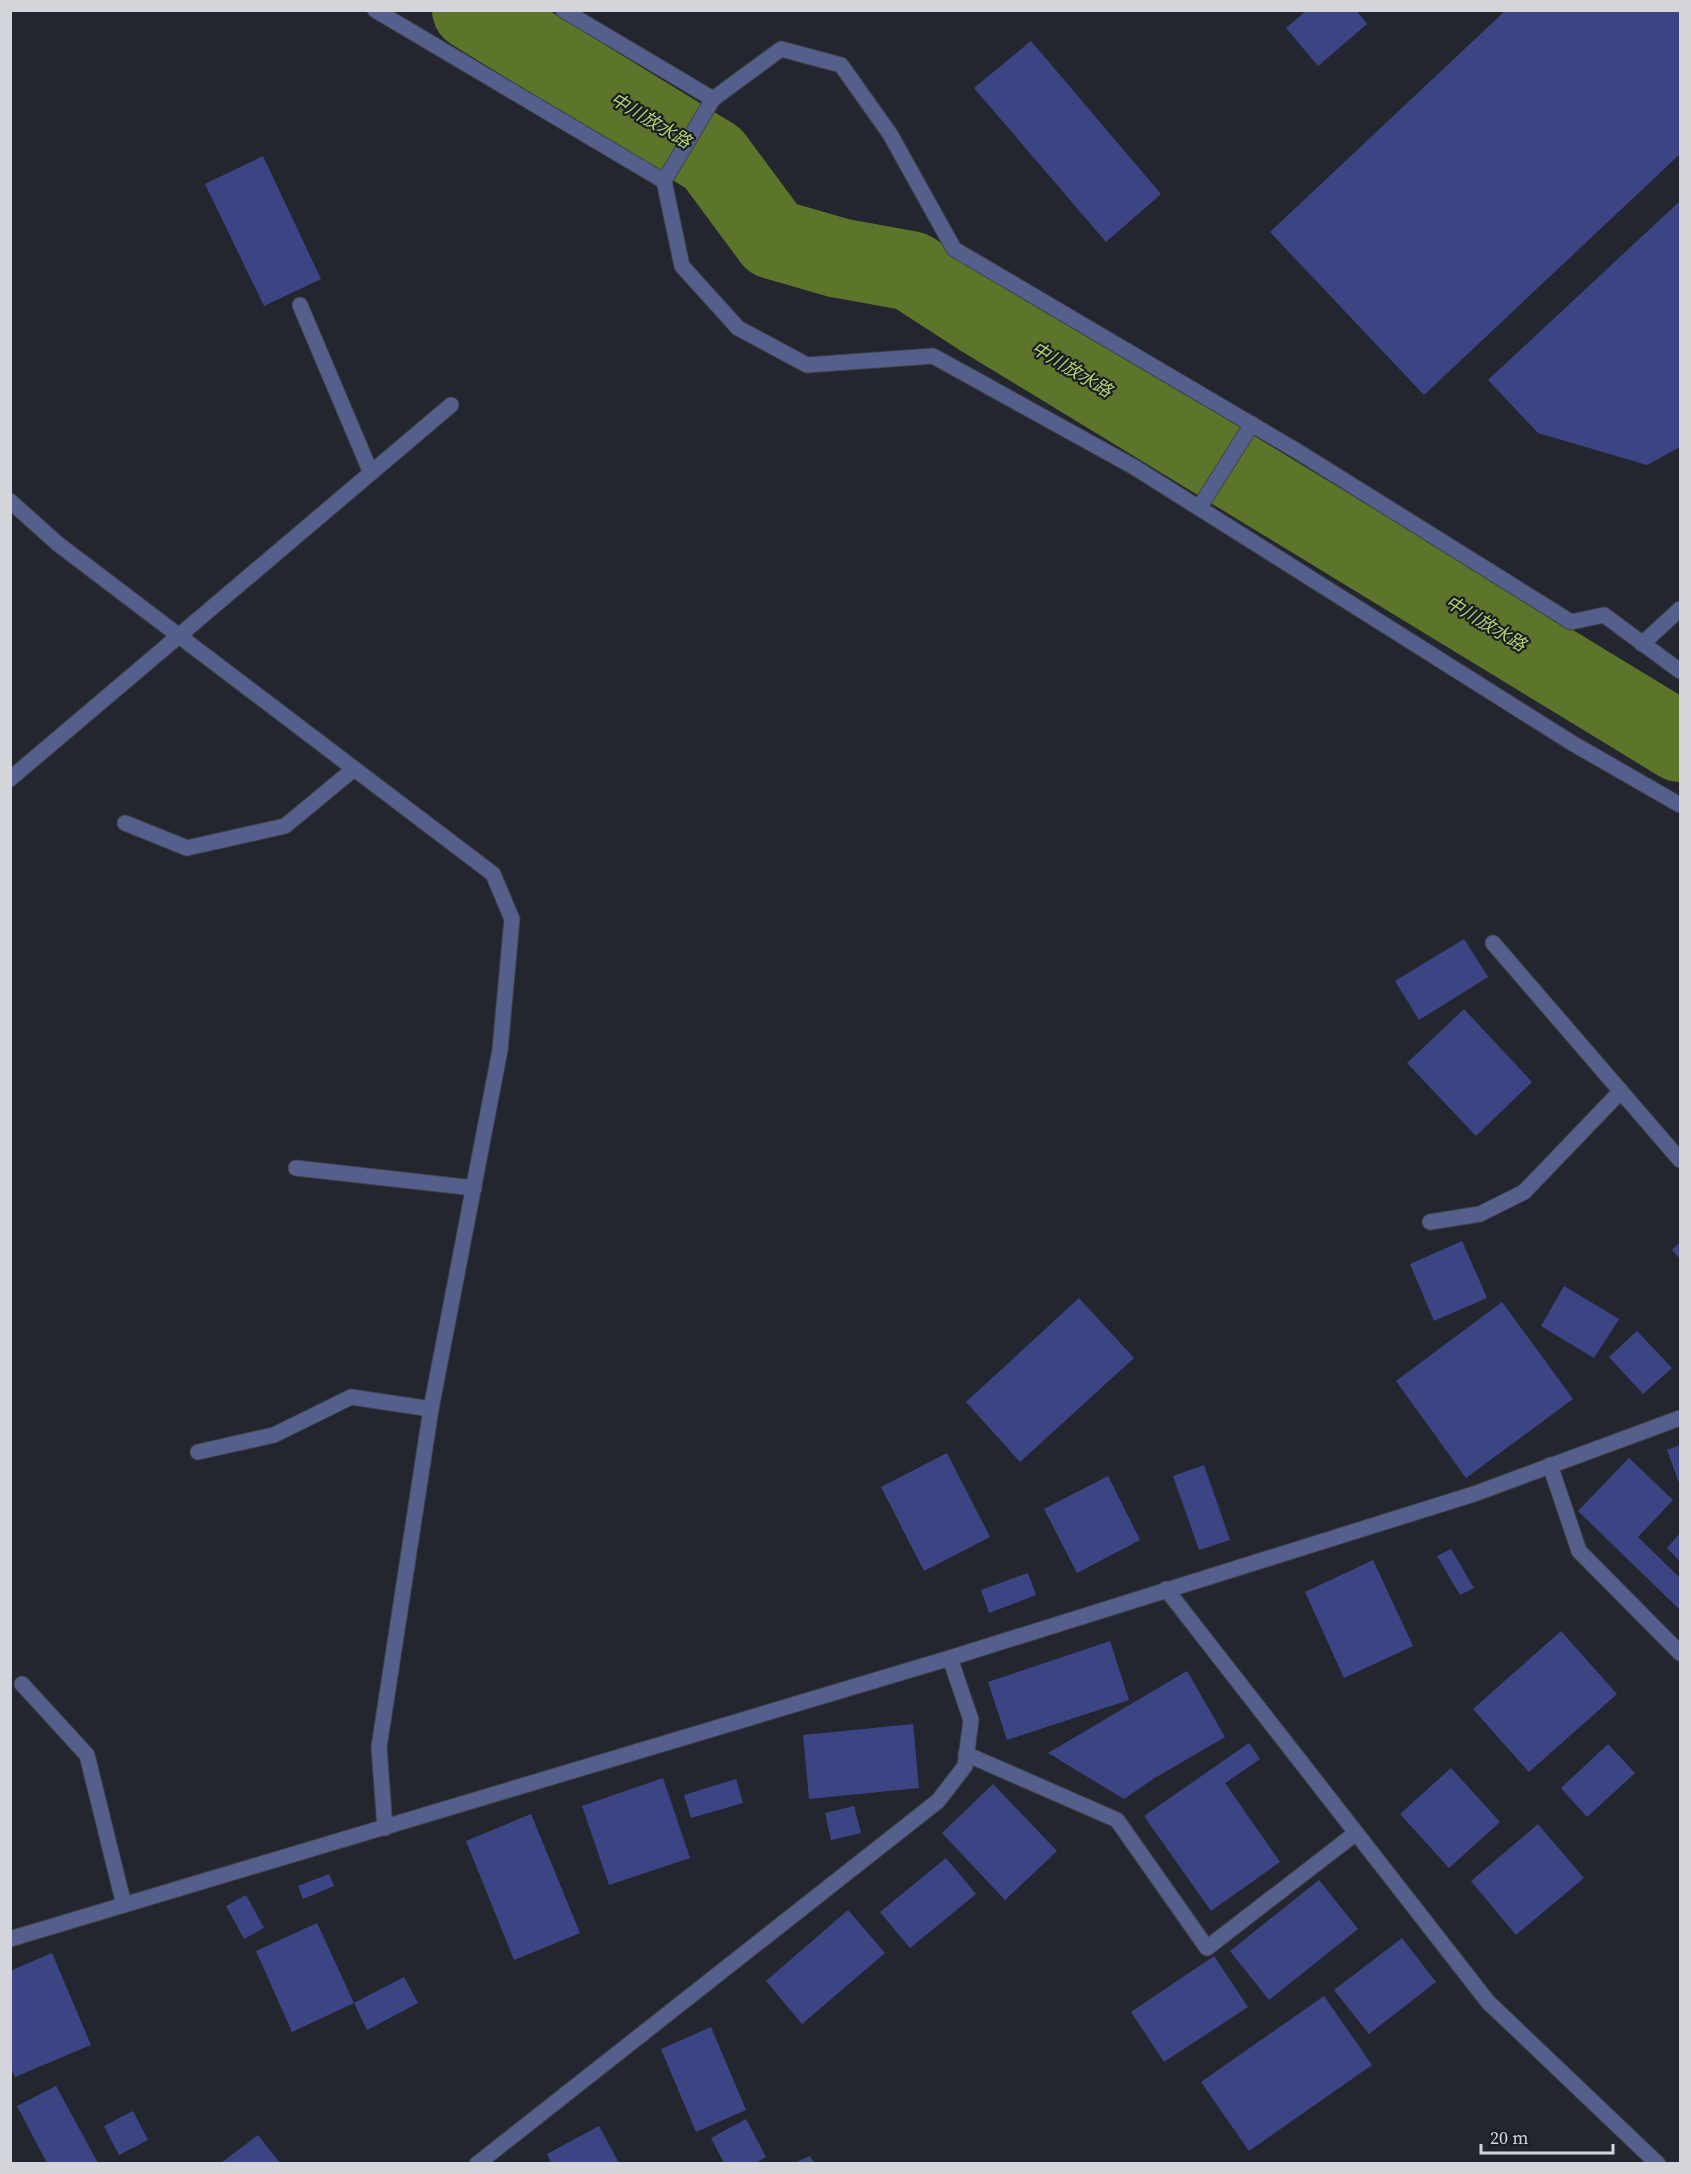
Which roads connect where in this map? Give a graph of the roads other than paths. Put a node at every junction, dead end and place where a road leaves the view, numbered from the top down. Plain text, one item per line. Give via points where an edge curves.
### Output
1 (375, 10) edge
2 (563, 10) edge
3 (713, 99) junction
4 (664, 181) junction
5 (300, 304) dead end
6 (451, 405) dead end
7 (1251, 426) junction
8 (371, 473) junction
9 (10, 501) edge
10 (1200, 507) junction
11 (1680, 609) edge
12 (178, 636) junction
13 (1642, 644) junction
14 (1680, 671) edge
15 (354, 769) junction
16 (10, 779) edge
17 (1680, 805) edge
18 (125, 823) dead end
19 (1493, 943) dead end
20 (1621, 1091) junction
21 (1680, 1160) edge
22 (296, 1168) dead end
23 (474, 1188) junction
24 (1430, 1222) dead end
25 (431, 1409) junction
26 (1680, 1418) edge
27 (198, 1452) dead end
28 (1550, 1465) junction
29 (1166, 1589) junction
30 (1680, 1653) edge
31 (950, 1658) junction
32 (22, 1684) dead end
33 (966, 1754) junction
34 (385, 1828) junction
35 (1356, 1833) junction
36 (124, 1905) junction
37 (10, 1939) edge
38 (477, 2163) edge
39 (1658, 2163) edge

1 - 4 street
2 - 3 street
3 - 4 street
3 - 7 street via 781,49 842,65 890,134 954,249
4 - 10 street via 682,266 738,328 807,365 933,356
5 - 8 street
6 - 8 street
7 - 10 street
7 - 13 street via 1571,622 1604,615
8 - 12 street
9 - 12 street via 58,544
10 - 17 street via 1572,743
11 - 13 street
12 - 15 street
12 - 16 street
13 - 14 street
15 - 18 street via 285,826 187,848
15 - 23 street via 494,874 512,919 500,1050
19 - 20 street
20 - 21 street
20 - 24 street via 1524,1192 1479,1214
22 - 23 street
23 - 25 street
25 - 27 street via 351,1397 274,1435
25 - 34 street via 380,1747
26 - 28 street
28 - 29 street via 1474,1494
28 - 30 street via 1580,1551
29 - 31 street
29 - 35 street
31 - 33 street via 971,1720
31 - 34 street
32 - 36 street via 87,1755
33 - 35 street via 1117,1821 1207,1948
33 - 38 street via 965,1766 938,1801
34 - 36 street
35 - 39 street via 1488,2002
36 - 37 street

